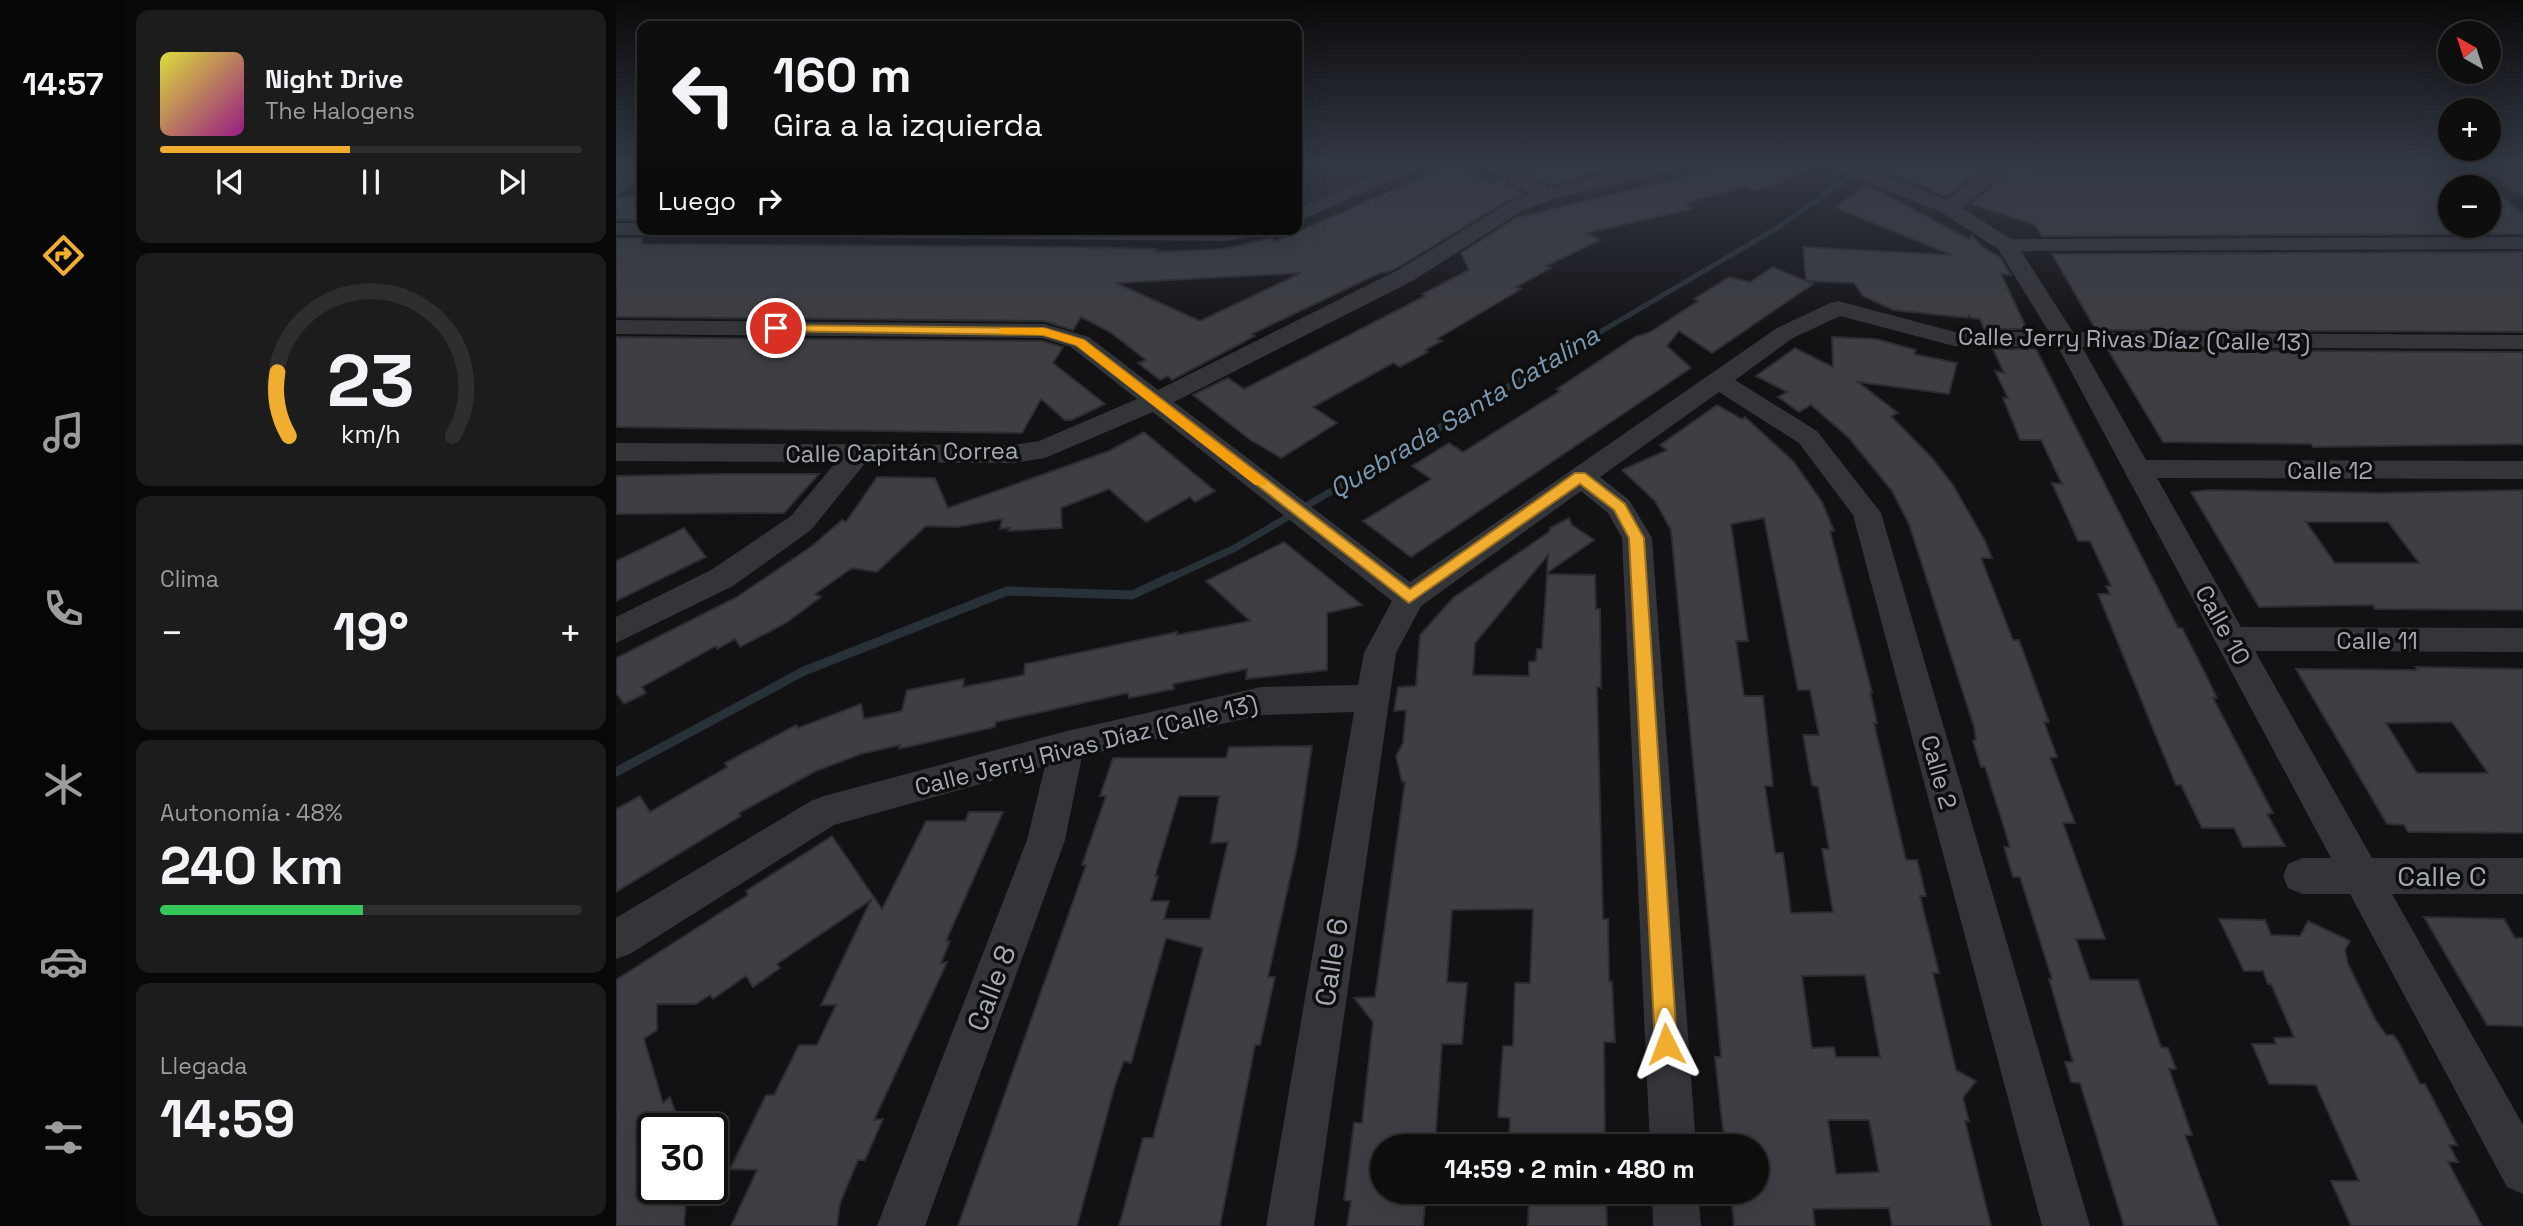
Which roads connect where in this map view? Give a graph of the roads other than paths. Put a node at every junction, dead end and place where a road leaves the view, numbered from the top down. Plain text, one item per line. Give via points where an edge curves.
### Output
1 (1490, 221) edge
2 (1969, 221) edge
3 (616, 229) edge
4 (637, 229) edge
5 (2523, 243) edge
6 (2006, 245) junction
7 (616, 327) edge
8 (2067, 341) junction
9 (2523, 342) edge
10 (1718, 380) junction
11 (1157, 400) junction
12 (616, 452) edge
13 (857, 455) junction
14 (2138, 469) junction
15 (2523, 470) edge
16 (1580, 477) junction
17 (1409, 598) junction
18 (616, 631) edge
19 (2230, 639) junction
20 (2523, 640) edge
21 (1373, 698) junction
22 (1067, 745) junction
23 (2302, 876) dead end
24 (2361, 876) junction
25 (2523, 876) edge
26 (616, 940) edge
27 (1672, 1134) edge
28 (2523, 1171) edge
29 (1676, 1204) edge
30 (901, 1226) edge
31 (1290, 1226) edge
32 (1677, 1226) edge
33 (2066, 1226) edge

1 - 11 street, Calle Capitán Correa via 1406,275
2 - 6 street, Calle 10
3 - 4 street
5 - 6 street
6 - 8 street, Calle 10
7 - 11 street via 1044,331 1080,342
8 - 9 street, Calle Jerry Rivas Díaz (Calle 13)
8 - 10 street, Calle Jerry Rivas Díaz (Calle 13) via 1954,339 1838,308 1785,333
8 - 14 street, Calle 10
10 - 16 street, Calle Jerry Rivas Díaz (Calle 13)
10 - 33 street, Calle 2 via 1808,437 1867,513
11 - 13 street, Calle Capitán Correa via 1045,449 1013,454
11 - 17 street
12 - 13 street, Calle Capitán Correa
13 - 18 street via 801,523 722,579
14 - 15 street, Calle 12
14 - 19 street, Calle 10
16 - 17 street, Calle Jerry Rivas Díaz (Calle 13)
16 - 27 street via 1619,507 1637,538
17 - 21 street, Calle Jerry Rivas Díaz (Calle 13) via 1380,653
19 - 20 street, Calle 11
19 - 24 street, Calle 10
21 - 22 street, Calle Jerry Rivas Díaz (Calle 13) via 1261,701
21 - 31 street, Calle 6
22 - 26 street, Calle Jerry Rivas Díaz (Calle 13) via 824,812
22 - 30 street, Calle 8 via 1046,840
23 - 24 street, Calle C
24 - 25 street, Calle C
24 - 28 street, Calle 10
29 - 32 street

